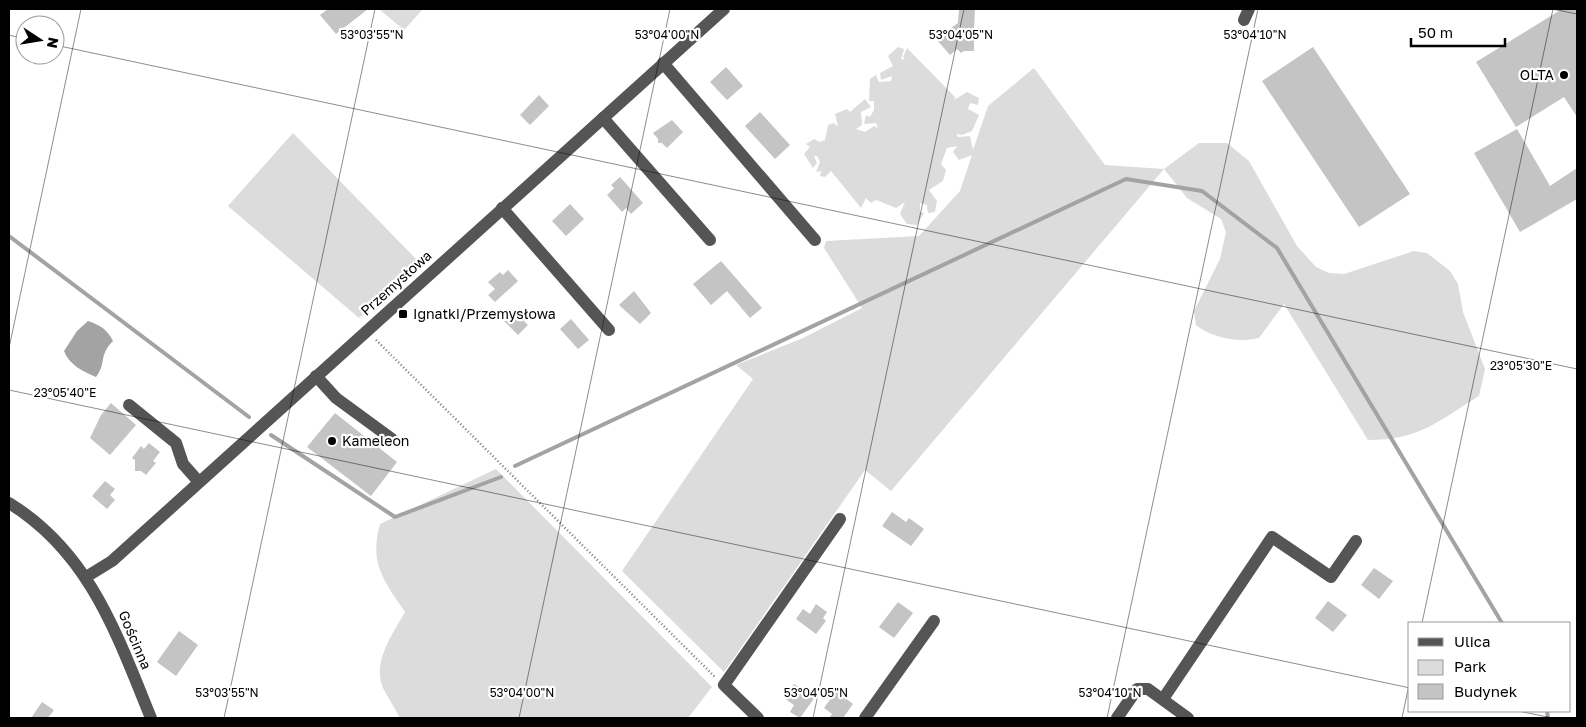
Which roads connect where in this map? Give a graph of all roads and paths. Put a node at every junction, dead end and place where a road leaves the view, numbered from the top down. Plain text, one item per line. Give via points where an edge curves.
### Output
1 (724, 9) edge
2 (663, 63) junction
3 (603, 118) junction
4 (502, 208) junction
5 (710, 240) dead end
6 (815, 240) dead end
7 (366, 330) junction
8 (609, 330) dead end
9 (316, 376) junction
10 (129, 405) dead end
11 (392, 439) dead end
12 (199, 482) junction
13 (9, 504) edge
14 (840, 519) dead end
15 (1356, 541) dead end
16 (86, 576) junction
17 (934, 621) dead end
18 (724, 685) junction
19 (1163, 699) junction
20 (151, 718) edge
21 (758, 718) edge
22 (865, 718) edge
23 (1118, 718) edge
24 (1188, 718) edge

1 - 2 street, Przemysłowa
2 - 3 street, Przemysłowa
2 - 6 street
3 - 4 street, Przemysłowa
3 - 5 street
4 - 7 street, Przemysłowa
4 - 8 street
7 - 9 street, Przemysłowa
7 - 18 path
9 - 11 street via 336,398
9 - 12 street, Przemysłowa
10 - 12 street via 176,443 183,464
12 - 16 street, Przemysłowa via 112,561
13 - 16 street, Gościnna via 42,527
14 - 18 street
15 - 19 street via 1331,577 1272,537
16 - 20 street, Gościnna via 108,615
17 - 22 street
18 - 21 street
19 - 23 street via 1148,689 1137,689
19 - 24 street

